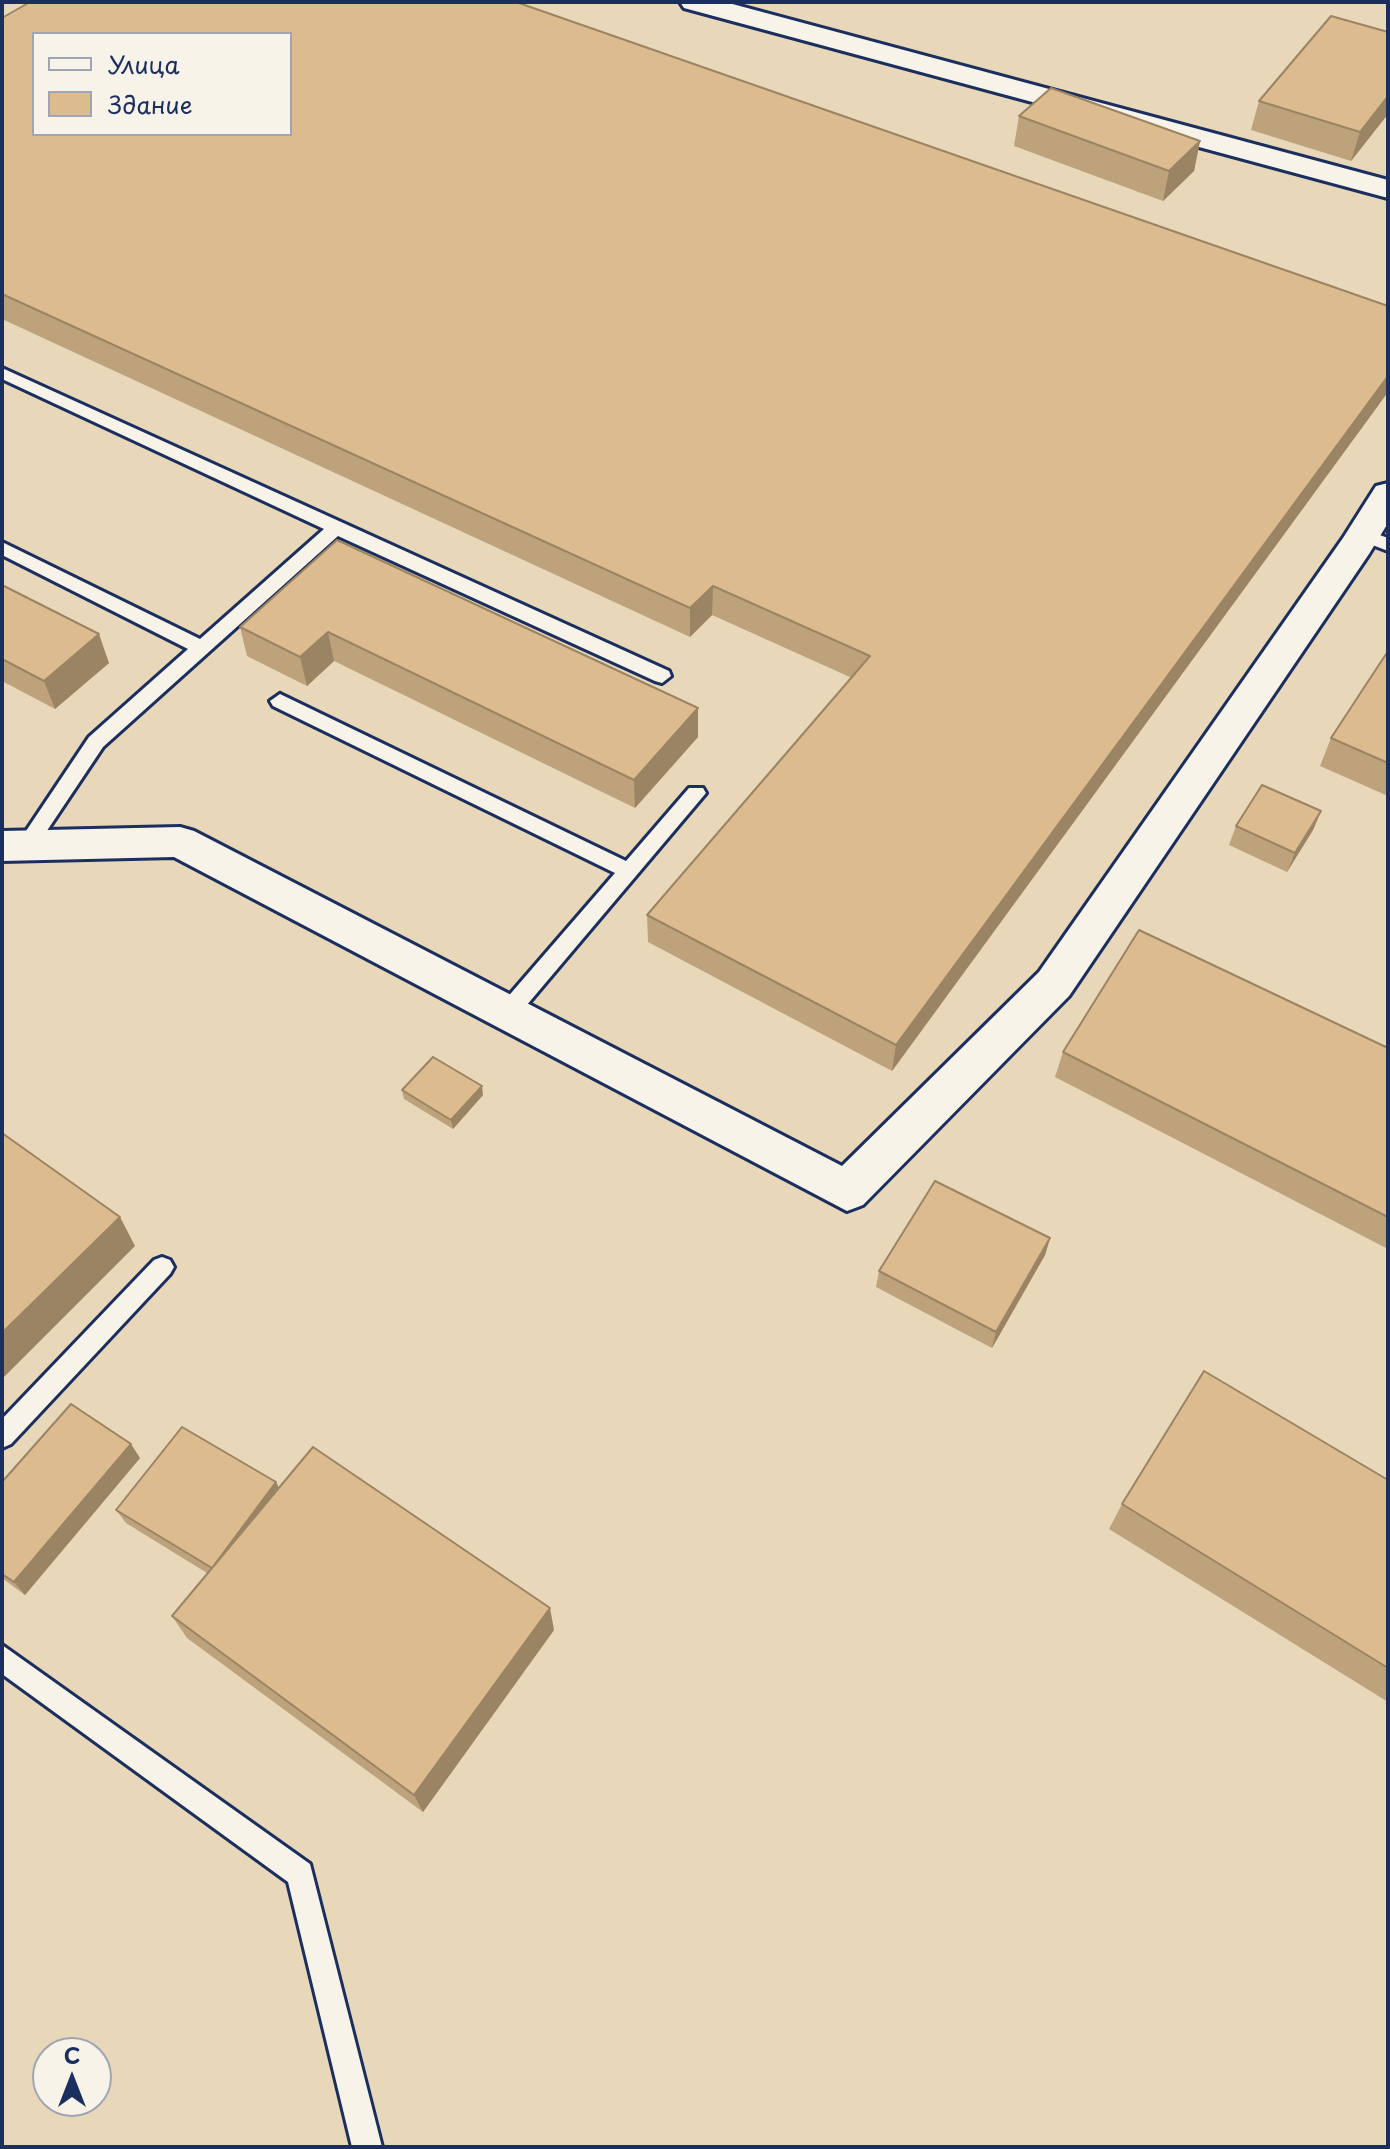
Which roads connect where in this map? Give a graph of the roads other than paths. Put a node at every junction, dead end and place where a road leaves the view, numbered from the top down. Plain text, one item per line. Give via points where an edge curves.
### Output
1 (694, 2) edge
2 (1388, 189) edge
3 (2, 373) edge
4 (1388, 494) edge
5 (336, 528) junction
6 (1375, 540) edge
7 (2, 548) edge
8 (202, 648) junction
9 (662, 676) dead end
10 (280, 701) dead end
11 (696, 793) dead end
12 (15, 846) edge
13 (629, 871) junction
14 (507, 1013) junction
15 (162, 1267) dead end
16 (2, 1436) edge
17 (2, 1658) edge
18 (367, 2147) edge

1 - 2 street
3 - 5 lane
4 - 6 street
5 - 8 lane
5 - 9 lane
6 - 14 street via 1054,984 847,1191
7 - 8 lane
8 - 12 lane via 96,742
10 - 13 lane
11 - 13 lane
12 - 14 street via 180,842
13 - 14 lane
15 - 16 lane
17 - 18 lane via 300,1874

